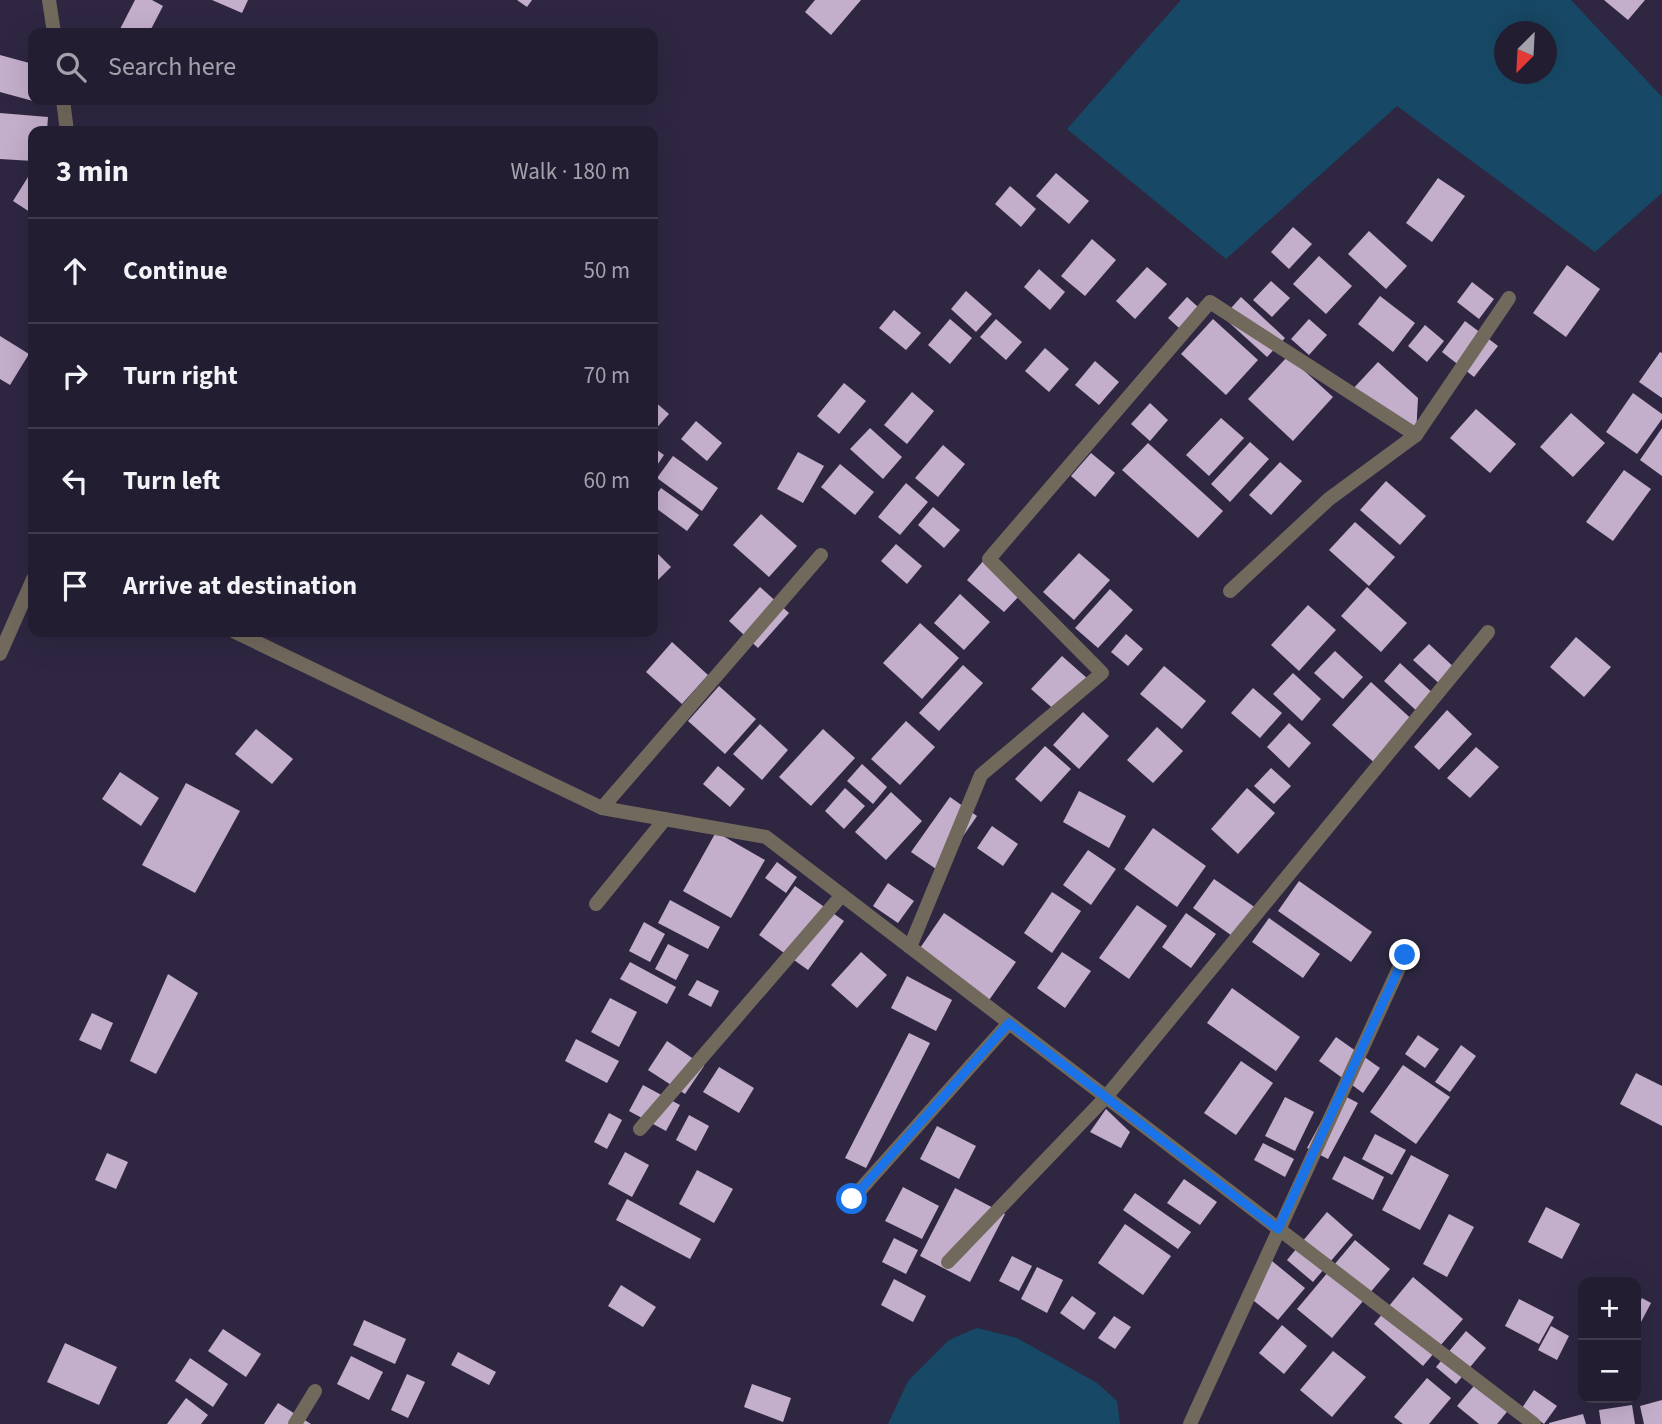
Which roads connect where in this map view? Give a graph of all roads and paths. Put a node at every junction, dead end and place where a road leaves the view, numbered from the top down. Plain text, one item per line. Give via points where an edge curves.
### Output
1 (49, 0) edge
2 (53, 28) edge
3 (64, 105) edge
4 (66, 126) edge
5 (1509, 298) dead end
6 (1416, 435) junction
7 (821, 555) dead end
8 (28, 590) edge
9 (1230, 591) dead end
10 (1489, 632) dead end
11 (245, 637) edge
12 (0, 654) edge
13 (602, 808) junction
14 (665, 819) junction
15 (842, 895) junction
16 (596, 904) dead end
17 (909, 947) junction
18 (1405, 955) dead end
19 (1009, 1023) junction
20 (1106, 1097) junction
21 (640, 1129) dead end
22 (852, 1199) dead end
23 (1278, 1229) junction
24 (948, 1262) dead end
25 (315, 1391) dead end
26 (295, 1424) edge
27 (1191, 1424) edge
28 (1534, 1424) edge

1 - 2 street
3 - 4 street
5 - 6 street
6 - 9 street via 1329,499
6 - 17 street via 1210,302 989,559 1102,673 981,775
7 - 13 street
8 - 12 street
10 - 20 street
11 - 13 street
13 - 14 street
14 - 15 street via 766,837
14 - 16 street
15 - 17 street
15 - 21 street
17 - 19 street
18 - 23 street
19 - 20 street
19 - 22 street
20 - 23 street
20 - 24 street
23 - 27 street
23 - 28 street
25 - 26 street

